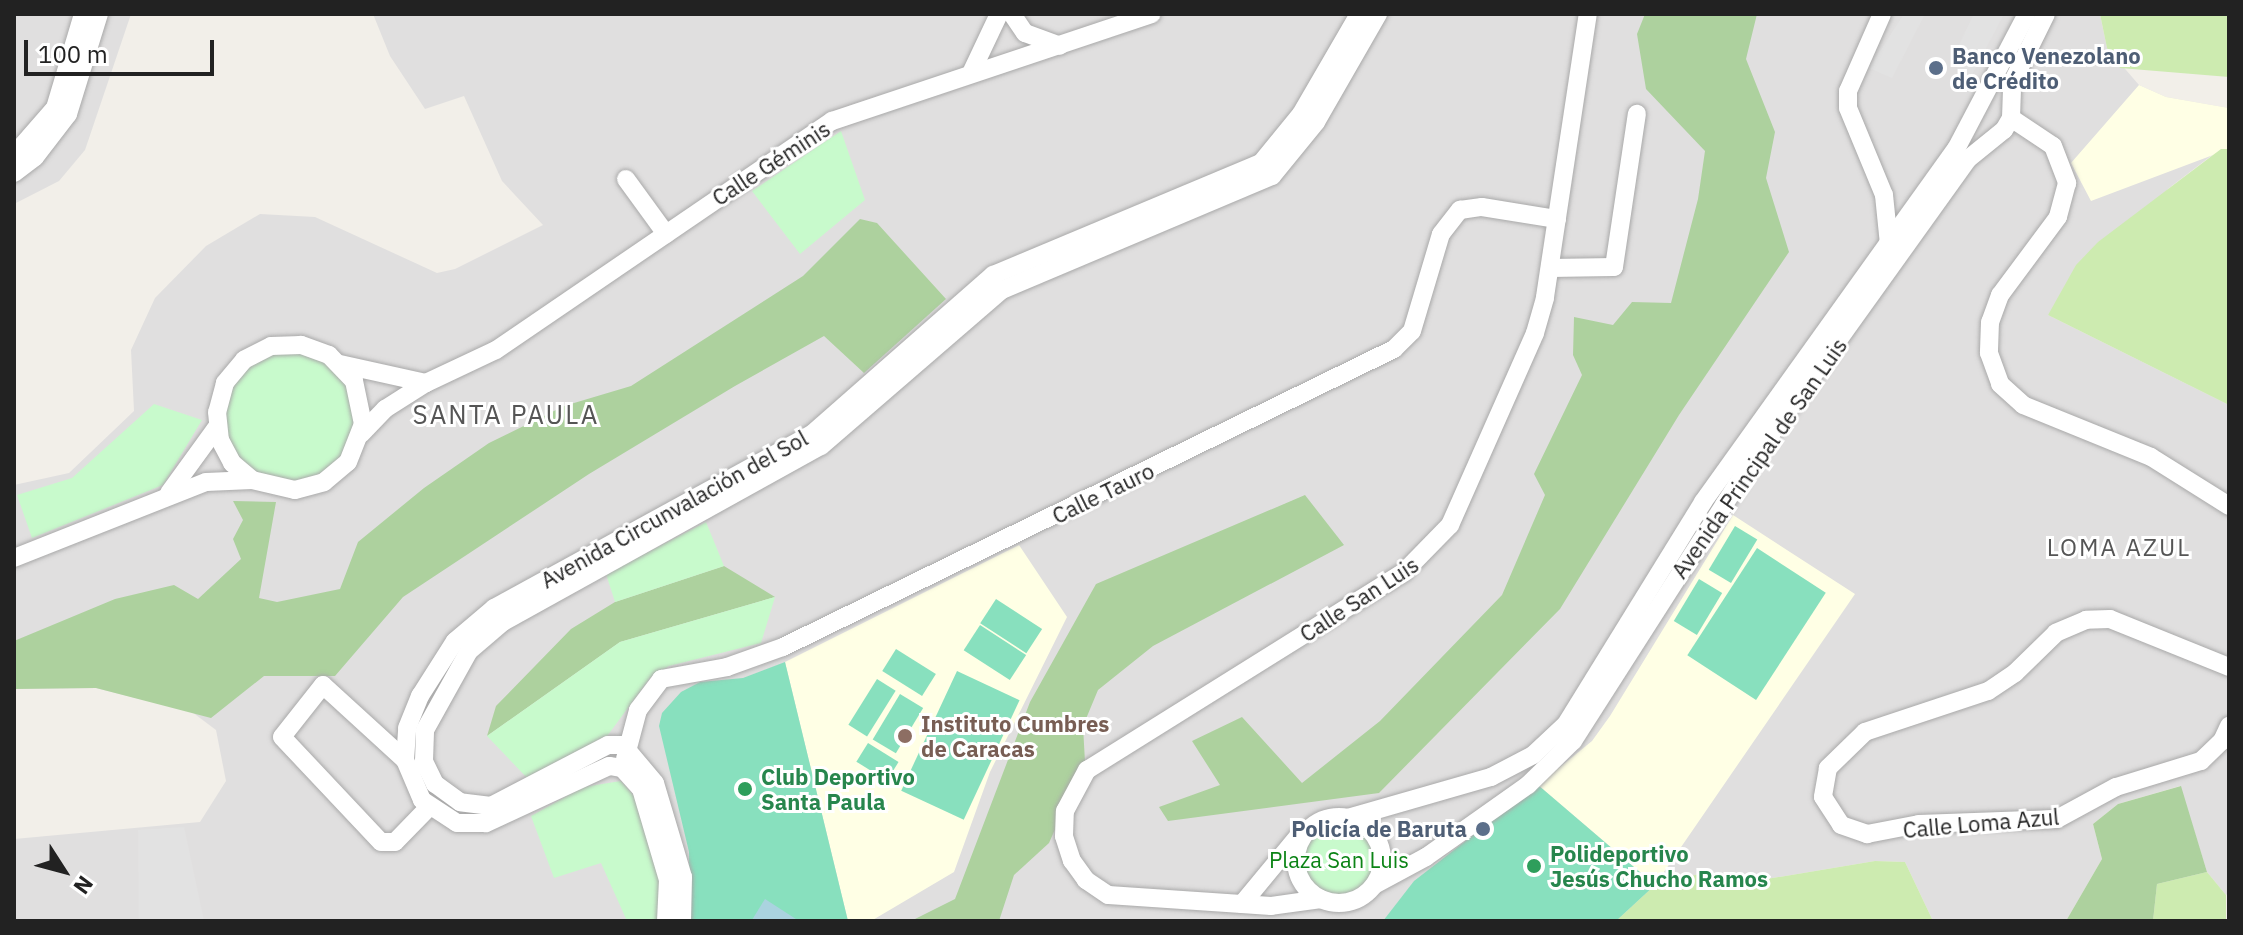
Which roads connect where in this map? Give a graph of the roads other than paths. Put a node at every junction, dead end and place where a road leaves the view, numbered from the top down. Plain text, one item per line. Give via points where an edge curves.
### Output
1 (83, 14) edge
2 (99, 14) edge
3 (999, 14) edge
4 (1012, 14) edge
5 (1152, 14) edge
6 (1359, 14) edge
7 (1378, 14) edge
8 (1588, 14) edge
9 (1882, 14) edge
10 (2027, 14) edge
11 (2046, 14) edge
12 (1063, 47) junction
13 (972, 71) junction
14 (1984, 101) junction
15 (1637, 114) dead end
16 (2012, 114) junction
17 (14, 155) edge
18 (14, 173) edge
19 (626, 179) dead end
20 (1884, 195) junction
21 (1923, 197) junction
22 (1557, 219) junction
23 (666, 234) junction
24 (1889, 244) junction
25 (1550, 268) junction
26 (340, 364) junction
27 (426, 383) junction
28 (217, 427) junction
29 (361, 434) junction
30 (252, 480) junction
31 (169, 493) junction
32 (2229, 506) edge
33 (14, 558) edge
34 (2229, 667) edge
35 (2229, 726) edge
36 (629, 748) junction
37 (405, 760) junction
38 (622, 768) junction
39 (429, 807) junction
40 (1348, 818) junction
41 (1310, 829) junction
42 (1374, 885) junction
43 (1324, 900) junction
44 (1349, 902) junction
45 (1242, 904) junction
46 (666, 921) edge
47 (682, 921) edge
48 (1326, 921) edge
49 (1349, 921) edge

1 - 17 street via 55,108
2 - 18 street via 68,114 35,157
3 - 13 street
4 - 12 street via 1025,33
5 - 12 street, Calle Géminis
6 - 37 street, Avenida Circunvalación del Sol via 1301,114 1261,163 993,275 813,433 479,618 443,658 411,713
7 - 36 street, Avenida Circunvalación del Sol via 1316,122 1272,176 1002,290 821,446 503,622 457,666 428,718 423,744 425,767 435,784 460,802 478,807 504,802 608,745
8 - 22 street, Calle San Luis
9 - 20 street via 1848,91 1848,108
10 - 14 street, Avenida Principal de San Luis
11 - 16 street via 2012,83
12 - 13 street, Calle Géminis
13 - 23 street, Calle Géminis via 832,121
14 - 16 street via 2000,98
14 - 21 street, Avenida Principal de San Luis
15 - 25 street via 1614,267
16 - 32 street via 2053,146 2067,183 2058,217 1995,306 1987,339 1996,376 2023,405 2151,457
16 - 42 street, Avenida Principal de San Luis via 2002,133 1968,159 1756,455 1565,751 1528,785 1438,849
19 - 23 street
20 - 21 street
20 - 24 street
21 - 24 street, Avenida Principal de San Luis
22 - 25 street, Calle San Luis
22 - 36 street, Calle Tauro via 1482,207 1460,210 1441,234 1412,331 1394,349 796,642 727,667 661,679 638,710
23 - 27 street, Calle Géminis via 496,350
24 - 40 street, Avenida Principal de San Luis via 1703,502 1555,737 1491,777
25 - 45 street, Calle San Luis via 1535,333 1459,511 1430,551 1087,770 1070,797 1063,823 1068,850 1078,870 1099,889 1126,898
26 - 27 street
26 - 28 street via 301,345 257,352 225,383
26 - 29 street via 361,402
27 - 29 street, Calle Géminis via 385,409
28 - 30 street via 232,463
28 - 31 street
29 - 30 street, Calle Géminis via 348,462 311,488 280,490
30 - 31 street, Calle Géminis via 221,479
31 - 33 street, Calle Géminis
34 - 35 street, Calle Loma Azul via 2110,619 2086,620 2056,633 1988,691 1865,732 1828,768 1823,797 1841,825 1867,834 1919,824 2057,819 2116,787 2186,768 2215,750
36 - 38 street, Calle Tauro
36 - 47 street via 658,794 683,877
37 - 39 street via 413,787
37 - 39 street via 323,685 282,737 381,842 395,842
38 - 39 street via 609,766 486,823 457,823
38 - 46 street via 641,789 668,880
40 - 41 street via 1328,819
40 - 42 street via 1377,840 1381,868
41 - 43 street via 1300,842 1297,867 1307,889
41 - 45 street via 1292,841
42 - 44 street
43 - 44 street
43 - 45 street, Calle San Luis via 1299,906
43 - 48 street
44 - 49 street

